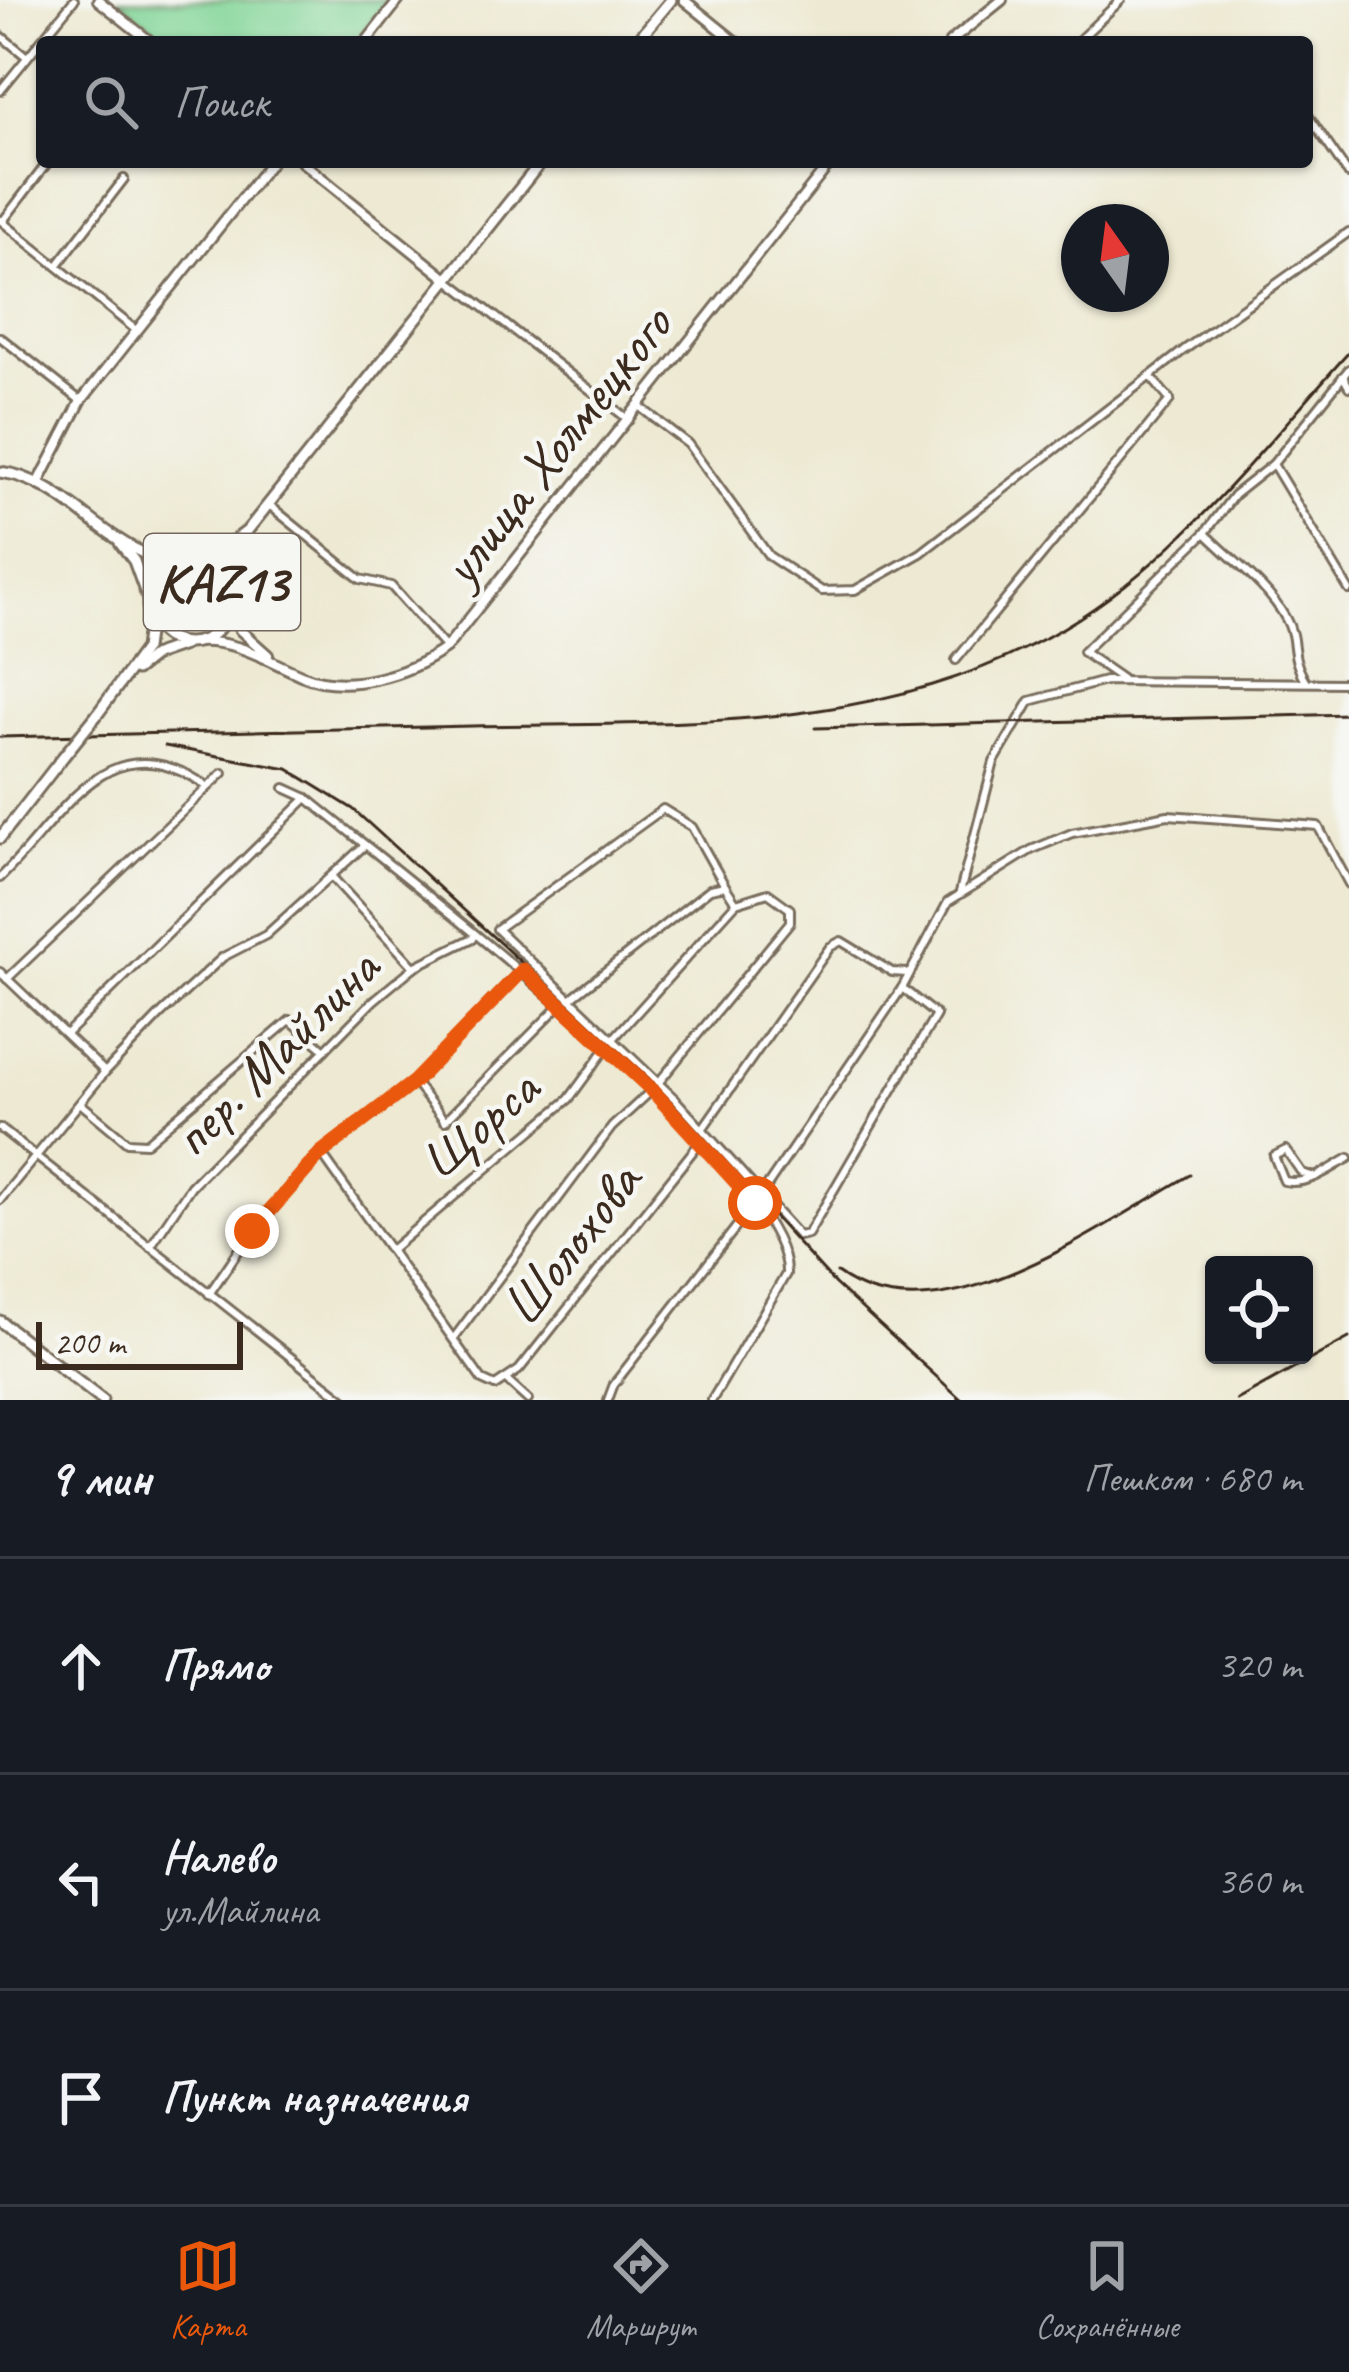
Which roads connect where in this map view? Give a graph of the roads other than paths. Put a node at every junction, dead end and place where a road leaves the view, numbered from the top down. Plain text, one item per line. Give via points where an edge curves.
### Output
1 (74, 0) edge
2 (98, 0) edge
3 (399, 0) edge
4 (671, 0) edge
5 (684, 0) edge
6 (1002, 0) edge
7 (1121, 0) edge
8 (0, 35) edge
9 (44, 36) edge
10 (143, 36) edge
11 (371, 36) edge
12 (641, 36) edge
13 (729, 36) edge
14 (957, 36) edge
15 (1082, 36) edge
16 (36, 46) edge
17 (27, 57) junction
18 (0, 91) edge
19 (1313, 123) edge
20 (43, 168) edge
21 (266, 168) edge
22 (309, 168) edge
23 (536, 168) edge
24 (826, 168) edge
25 (1349, 175) edge
26 (124, 179) dead end
27 (1, 221) edge
28 (1349, 232) edge
29 (57, 266) junction
30 (447, 279) junction
31 (137, 331) junction
32 (0, 337) edge
33 (1346, 373) edge
34 (1150, 376) junction
35 (1349, 387) edge
36 (81, 401) junction
37 (640, 407) junction
38 (629, 420) junction
39 (1273, 464) junction
40 (1, 471) edge
41 (39, 482) junction
42 (268, 504) junction
43 (247, 531) junction
44 (1205, 533) junction
45 (117, 538) junction
46 (186, 563) junction
47 (1349, 590) edge
48 (227, 594) junction
49 (148, 605) junction
50 (194, 642) junction
51 (446, 648) junction
52 (956, 660) dead end
53 (289, 670) junction
54 (1125, 681) junction
55 (124, 682) junction
56 (1306, 682) junction
57 (1349, 683) edge
58 (224, 773) dead end
59 (208, 788) junction
60 (285, 788) dead end
61 (307, 798) junction
62 (0, 838) edge
63 (364, 846) junction
64 (0, 878) edge
65 (332, 878) junction
66 (1349, 884) edge
67 (725, 886) junction
68 (958, 895) junction
69 (736, 903) junction
70 (475, 938) junction
71 (414, 967) junction
72 (523, 970) junction
73 (909, 974) junction
74 (4, 975) edge
75 (902, 988) junction
76 (570, 998) junction
77 (561, 1004) junction
78 (66, 1034) junction
79 (610, 1043) junction
80 (325, 1050) junction
81 (105, 1072) junction
82 (414, 1082) junction
83 (659, 1082) junction
84 (652, 1090) junction
85 (674, 1097) junction
86 (80, 1103) junction
87 (666, 1106) junction
88 (0, 1128) edge
89 (703, 1128) junction
90 (701, 1142) junction
91 (321, 1153) junction
92 (36, 1155) junction
93 (1349, 1158) edge
94 (1315, 1177) junction
95 (758, 1199) junction
96 (0, 1200) edge
97 (150, 1247) junction
98 (392, 1249) junction
99 (209, 1294) junction
100 (0, 1321) edge
101 (454, 1338) junction
102 (507, 1381) junction
103 (102, 1400) edge
104 (345, 1400) edge
105 (528, 1400) edge
106 (608, 1400) edge
107 (712, 1400) edge

1 - 9 street
2 - 10 street
3 - 11 street
4 - 12 main road
5 - 13 street
6 - 14 street
7 - 15 street
8 - 17 street
16 - 17 street
17 - 18 street
19 - 25 street
20 - 27 street
21 - 31 street
22 - 30 street
23 - 30 main road
24 - 37 street, улица Холмецкого
26 - 29 street
27 - 29 street
28 - 34 street
29 - 31 street
30 - 38 street
30 - 42 main road
31 - 36 street
32 - 36 street
33 - 35 street
33 - 39 street
34 - 37 street via 921,553 855,590 822,591 770,556 688,444
34 - 52 street via 1170,400
36 - 41 street
37 - 38 street, улица Холмецкого
38 - 51 street, улица Холмецкого
39 - 44 street via 1234,495
39 - 47 street
40 - 41 main road, KAZ13
41 - 45 main road, KAZ13
42 - 43 main road
42 - 51 street via 361,579 391,586
43 - 46 main road via 218,553
43 - 48 main road via 227,574
44 - 54 street via 1083,652
44 - 56 street via 1286,617 1292,659
45 - 46 main road, KAZ13 via 150,557
45 - 49 main road, KAZ13
46 - 48 main road, KAZ13 via 210,569
46 - 49 main road, KAZ13 via 155,580
48 - 50 main road, KAZ13 via 220,626
48 - 53 street via 248,640
49 - 50 main road, KAZ13 via 159,630
49 - 55 main road, KAZ13 via 145,649
50 - 53 street, улица Холмецкого via 230,643
50 - 55 main road, KAZ13 via 155,655
51 - 53 street, улица Холмецкого via 406,670 352,682
54 - 56 street
54 - 68 street via 1067,688 1021,710 994,763
55 - 62 main road, KAZ13, bridge
56 - 57 street
58 - 59 street
59 - 64 street via 176,765 107,769
59 - 74 street
60 - 61 street
61 - 63 street
61 - 78 street
63 - 65 street
63 - 70 street
65 - 71 street
65 - 81 street via 266,935 223,957
66 - 68 street via 1318,826 1168,815 1072,833
67 - 69 street
67 - 76 street via 642,937
67 - 76 street via 692,827 663,809 497,929
68 - 73 street
69 - 79 street, Щорса
69 - 83 street via 768,892 790,909 790,922
70 - 71 street, пер. Майлина
70 - 72 street
71 - 80 street, пер. Майлина
72 - 77 street
72 - 82 street
73 - 75 street
73 - 89 street, Шолохова via 841,941 830,947
74 - 78 street
75 - 95 street
75 - 95 street via 936,1016 808,1234 799,1236
76 - 79 street
77 - 79 street
77 - 82 street via 445,1121
78 - 81 street
79 - 83 street
79 - 84 street
79 - 98 street, Щорса via 569,1099
80 - 86 street via 296,1020 285,1022 146,1143 127,1142
80 - 97 street, пер. Майлина via 191,1186
81 - 86 street
82 - 91 street
83 - 85 street
84 - 87 street
84 - 101 street via 612,1127
85 - 87 street
85 - 89 street
86 - 92 street
87 - 90 street
88 - 92 street
89 - 95 street
90 - 95 street
90 - 102 street, Шолохова
91 - 98 street
91 - 99 street
92 - 96 street
92 - 97 street
93 - 94 street
94 - 94 street via 1284,1180 1274,1156 1286,1150
95 - 106 street
95 - 107 street via 786,1274
97 - 99 street
98 - 101 street
99 - 104 street
100 - 103 main road
101 - 102 street, Шолохова via 482,1380
102 - 105 street

